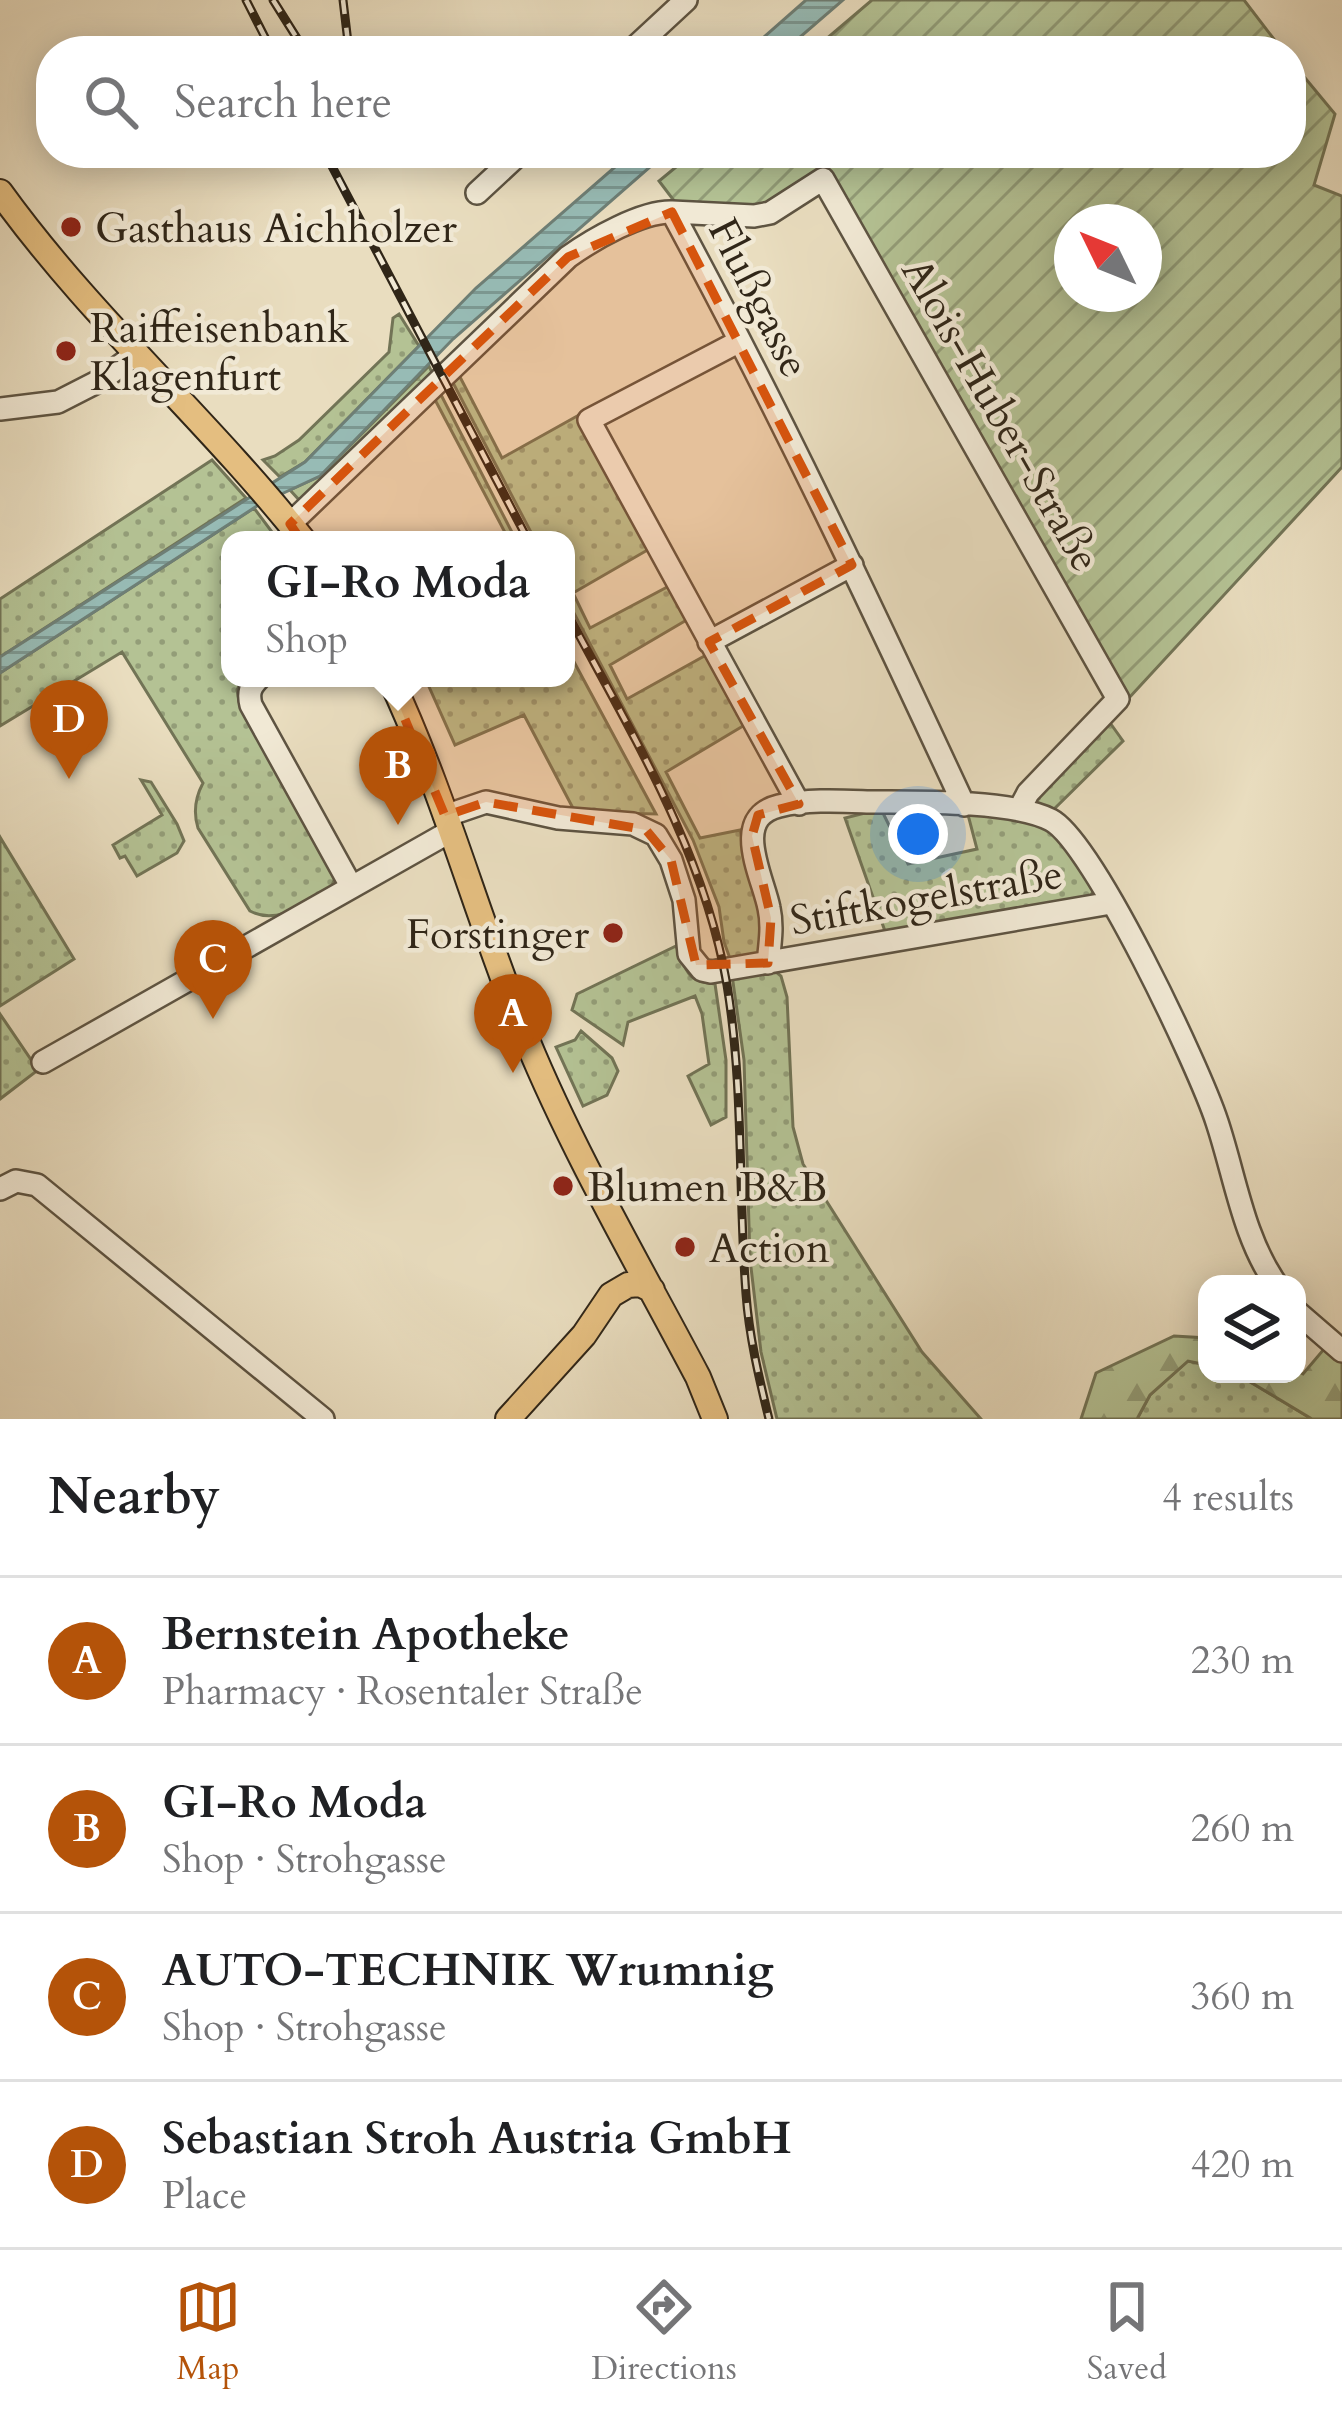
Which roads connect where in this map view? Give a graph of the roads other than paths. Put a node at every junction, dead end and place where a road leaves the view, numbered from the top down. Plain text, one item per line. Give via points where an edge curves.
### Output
1 (686, 0) edge
2 (647, 36) edge
3 (504, 168) edge
4 (0, 192) edge
5 (477, 193) dead end
6 (672, 212) junction
7 (740, 341) junction
8 (136, 355) junction
9 (0, 409) edge
10 (292, 526) edge
11 (852, 565) junction
12 (709, 642) junction
13 (252, 687) edge
14 (394, 687) edge
15 (799, 804) junction
16 (964, 805) junction
17 (1019, 810) junction
18 (448, 823) junction
19 (351, 886) junction
20 (1111, 903) junction
21 (769, 963) junction
22 (43, 1062) dead end
23 (0, 1189) edge
24 (625, 1237) junction
25 (1270, 1275) edge
26 (652, 1290) junction
27 (611, 1295) junction
28 (1306, 1320) edge
29 (584, 1335) junction
30 (1342, 1352) edge
31 (323, 1419) edge
32 (508, 1419) edge
33 (715, 1419) edge

1 - 2 street
3 - 5 street
4 - 8 main road
6 - 7 street, Flußgasse
6 - 10 street, Flußgasse via 604,234 568,257
6 - 17 street, Alois-Huber-Straße via 754,217 823,178 1118,699
7 - 11 street, Flußgasse
7 - 12 street via 589,420
8 - 9 street via 58,403
8 - 10 main road
11 - 12 street
11 - 16 street, Flußgasse
12 - 15 street
13 - 19 street via 251,705
14 - 18 main road
15 - 16 street
15 - 21 street via 762,813 752,836 771,918
16 - 17 street
17 - 20 street via 1066,832
18 - 19 street
18 - 21 street, Stiftkogelstraße via 485,802 646,830 671,860 696,965 711,972
18 - 24 main road via 538,1067
19 - 22 street
20 - 21 street, Stiftkogelstraße
20 - 25 street, Stiftkogelstraße via 1196,1065
23 - 31 street via 16,1181 37,1185
24 - 26 main road
24 - 27 main road
26 - 27 main road via 628,1285
26 - 29 main road
26 - 33 main road
27 - 29 main road
28 - 30 street
29 - 32 main road

